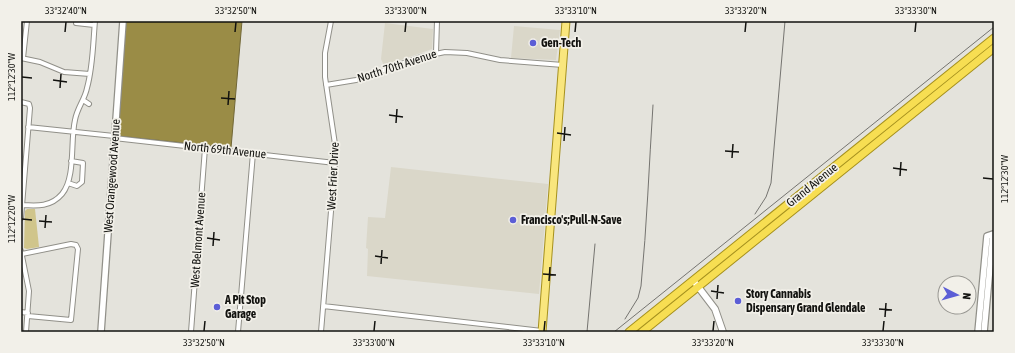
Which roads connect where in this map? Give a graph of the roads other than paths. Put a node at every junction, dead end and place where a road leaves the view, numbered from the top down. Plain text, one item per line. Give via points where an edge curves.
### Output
1 (27, 21) edge
2 (123, 21) edge
3 (331, 21) edge
4 (438, 21) edge
5 (566, 21) edge
6 (76, 23) dead end
7 (95, 23) edge
8 (994, 38) edge
9 (994, 48) edge
10 (436, 53) junction
11 (22, 58) edge
12 (563, 65) junction
13 (90, 74) junction
14 (326, 85) junction
15 (83, 100) junction
16 (21, 102) edge
17 (89, 104) dead end
18 (909, 107) junction
19 (914, 113) junction
20 (28, 127) junction
21 (73, 131) junction
22 (114, 137) junction
23 (205, 148) junction
24 (253, 153) junction
25 (71, 161) junction
26 (335, 163) junction
27 (68, 183) junction
28 (22, 205) junction
29 (21, 218) edge
30 (777, 218) junction
31 (993, 234) edge
32 (21, 252) edge
33 (693, 280) junction
34 (698, 286) junction
35 (323, 306) junction
36 (21, 312) edge
37 (28, 314) junction
38 (26, 332) edge
39 (100, 332) edge
40 (191, 332) edge
41 (238, 332) edge
42 (322, 332) edge
43 (542, 332) edge
44 (629, 332) edge
45 (642, 332) edge
46 (723, 332) edge
47 (978, 332) edge
48 (984, 332) edge

1 - 11 street
2 - 22 street, West Orangewood Avenue
3 - 14 street, West Frier Drive via 325,53
4 - 10 street
5 - 12 main road
6 - 7 street
7 - 13 street
8 - 18 highway, Grand Avenue
9 - 19 highway, Grand Avenue
10 - 12 street, North 70th Avenue via 457,52 500,60
10 - 14 street, North 70th Avenue via 356,80
11 - 13 street via 64,72
12 - 43 main road
13 - 15 street
14 - 26 street, West Frier Drive via 336,141
15 - 17 street
15 - 21 street
16 - 20 street via 29,104
18 - 19 highway
18 - 30 highway, Grand Avenue
19 - 30 highway, Grand Avenue
20 - 21 street, North 69th Avenue
20 - 28 street
21 - 22 street, North 69th Avenue
21 - 25 street
22 - 23 street, North 69th Avenue
22 - 39 street, West Orangewood Avenue
23 - 24 street, North 69th Avenue
23 - 40 street, West Belmont Avenue
24 - 26 street, North 69th Avenue
24 - 41 street
25 - 27 street
25 - 27 street via 83,163 82,182 77,186
26 - 35 street, West Frier Drive
27 - 28 street via 55,201 41,206
28 - 29 street
30 - 33 highway, Grand Avenue
30 - 34 highway, Grand Avenue
31 - 47 street via 987,236
31 - 48 street
32 - 37 street via 30,291
32 - 37 street via 71,244 76,245 78,249 71,320
33 - 34 main road
33 - 44 highway, Grand Avenue
34 - 45 highway, Grand Avenue
34 - 46 main road via 715,309
35 - 42 street, West Frier Drive
35 - 43 street
36 - 37 street
37 - 38 street

